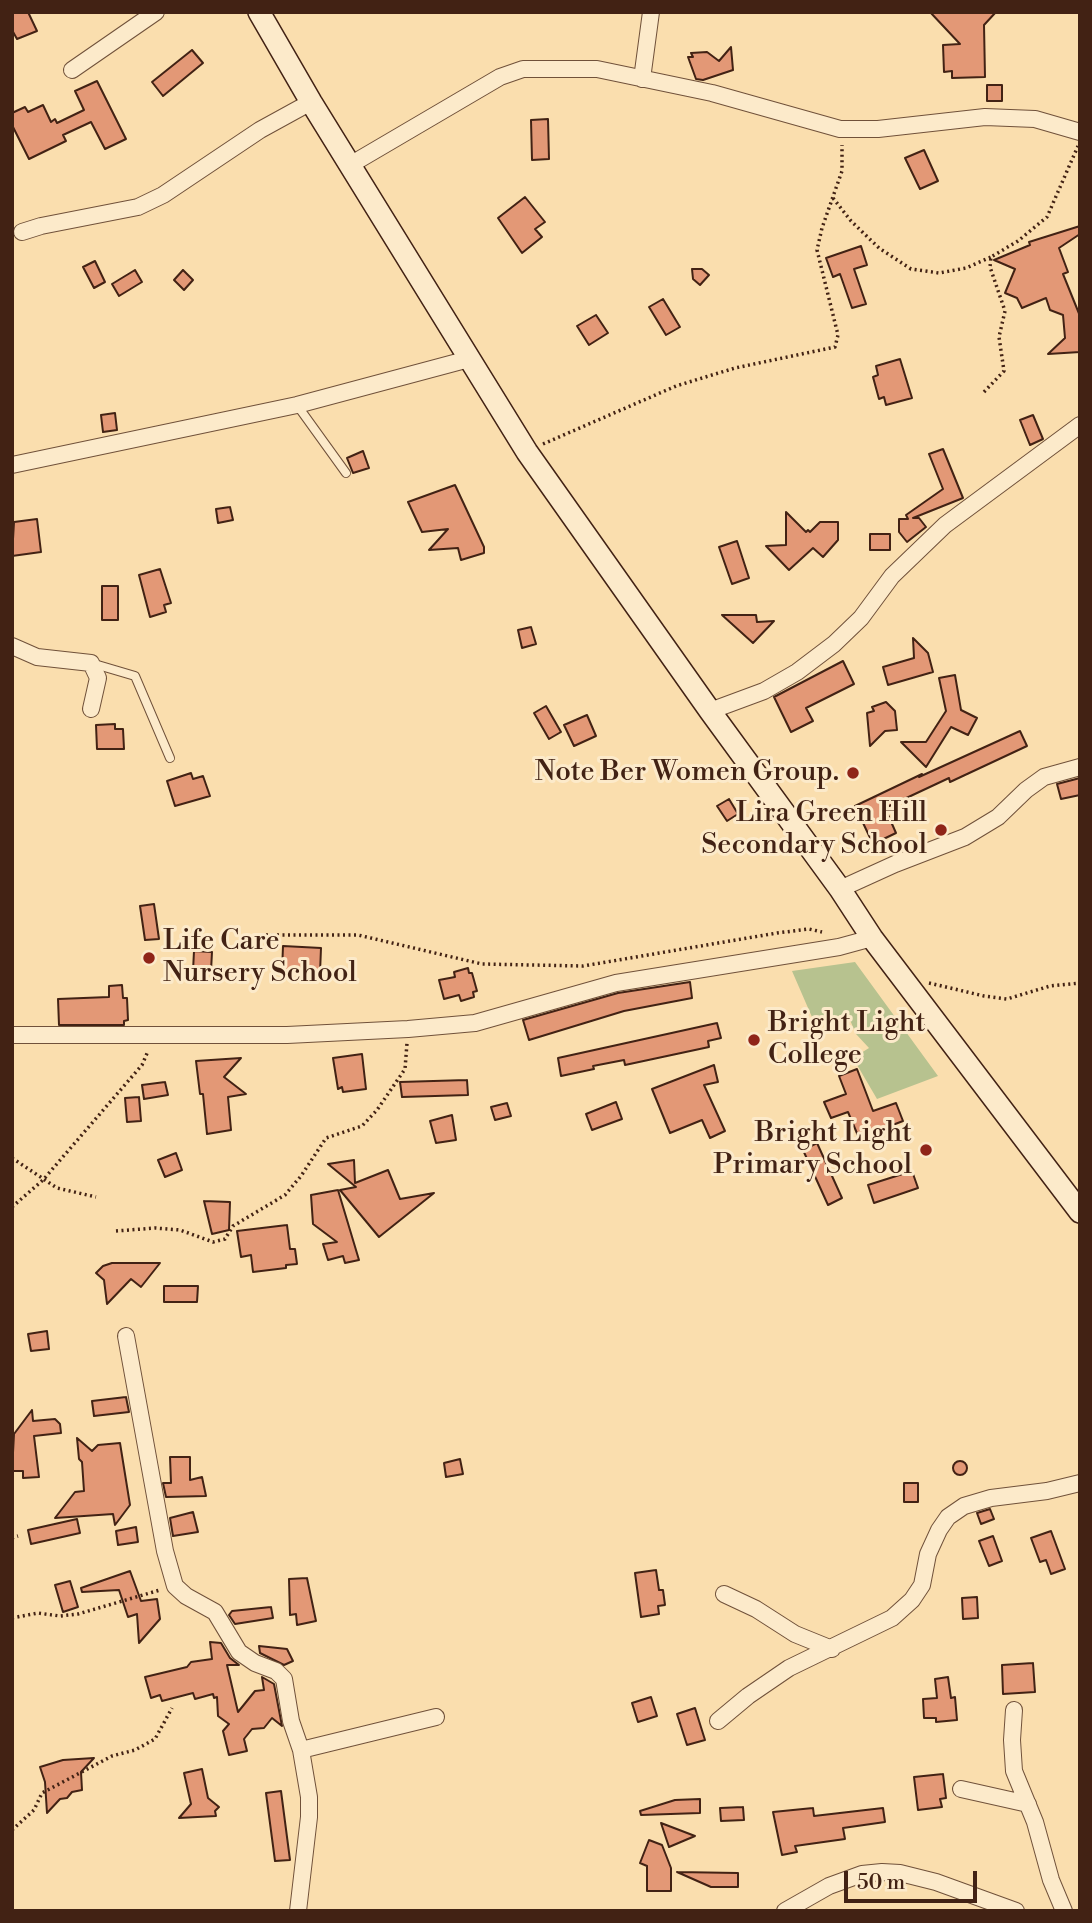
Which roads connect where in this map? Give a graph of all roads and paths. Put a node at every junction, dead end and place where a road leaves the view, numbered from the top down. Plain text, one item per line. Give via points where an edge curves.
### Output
1 (156, 12) edge
2 (259, 12) edge
3 (651, 12) edge
4 (72, 70) dead end
5 (642, 79) junction
6 (312, 102) junction
7 (840, 129) junction
8 (1080, 132) edge
9 (1080, 141) edge
10 (350, 165) junction
11 (833, 198) junction
12 (22, 232) dead end
13 (991, 257) junction
14 (469, 359) junction
15 (984, 392) dead end
16 (297, 405) junction
17 (1080, 425) edge
18 (527, 452) junction
19 (12, 465) edge
20 (346, 473) dead end
21 (12, 646) edge
22 (91, 663) junction
23 (91, 709) dead end
24 (710, 711) junction
25 (170, 758) dead end
26 (1080, 767) edge
27 (840, 889) junction
28 (266, 934) dead end
29 (872, 938) junction
30 (839, 947) junction
31 (1080, 983) edge
32 (909, 987) junction
33 (408, 1029) junction
34 (151, 1034) junction
35 (12, 1035) edge
36 (12, 1158) edge
37 (43, 1180) junction
38 (96, 1197) dead end
39 (12, 1207) edge
40 (1080, 1212) edge
41 (116, 1231) dead end
42 (126, 1336) dead end
43 (1080, 1483) edge
44 (18, 1536) dead end
45 (12, 1538) edge
46 (175, 1586) junction
47 (724, 1594) dead end
48 (12, 1618) edge
49 (832, 1649) junction
50 (172, 1708) dead end
51 (1014, 1710) dead end
52 (436, 1717) dead end
53 (718, 1721) dead end
54 (300, 1750) junction
55 (961, 1788) dead end
56 (1028, 1804) junction
57 (12, 1830) edge
58 (298, 1911) edge
59 (785, 1911) edge
60 (1016, 1911) edge
61 (1064, 1911) edge

1 - 4 street
2 - 6 street
3 - 5 street
5 - 7 street via 712,93
5 - 10 street via 597,69 523,69 500,77
6 - 10 street
6 - 12 street via 138,207
7 - 8 street via 985,117 1035,119
7 - 11 path via 842,171
9 - 13 path via 1047,217
10 - 14 street
11 - 13 path via 879,248 911,269 939,273
11 - 18 path via 817,250 838,335 835,347 746,365 676,386
13 - 15 path via 1005,311 999,337 1004,371
14 - 16 street
14 - 18 street
16 - 19 street
16 - 20 lane
17 - 24 street via 945,525 892,576 835,644 764,691
18 - 24 street
21 - 22 street via 37,657
22 - 23 street via 98,678
22 - 25 lane via 135,676
24 - 27 street
26 - 27 street via 1044,777 998,817 965,837
27 - 29 street
28 - 30 path via 358,935 482,964 558,966 583,966 810,929 827,934
29 - 30 street
29 - 32 street
30 - 33 street via 616,982 475,1023
31 - 32 path via 1007,999 932,983
32 - 40 street
33 - 34 street via 287,1035
33 - 41 path via 405,1069 377,1110 362,1126 326,1138 285,1195 233,1226 225,1239 213,1242 180,1230 156,1228
34 - 35 street
34 - 37 path via 142,1065
36 - 37 path
37 - 38 path
37 - 39 path
42 - 46 street
43 - 49 street via 964,1506 939,1530 922,1585 912,1600 892,1618
44 - 45 path
46 - 48 path via 78,1614
46 - 54 street via 215,1612 245,1657 283,1676
47 - 49 street
49 - 53 street via 789,1668
50 - 57 path via 155,1739 42,1793 34,1810
51 - 56 street via 1014,1771
52 - 54 street
54 - 58 street via 309,1818
55 - 56 street
56 - 61 street
59 - 60 street via 830,1886 882,1872 936,1882

